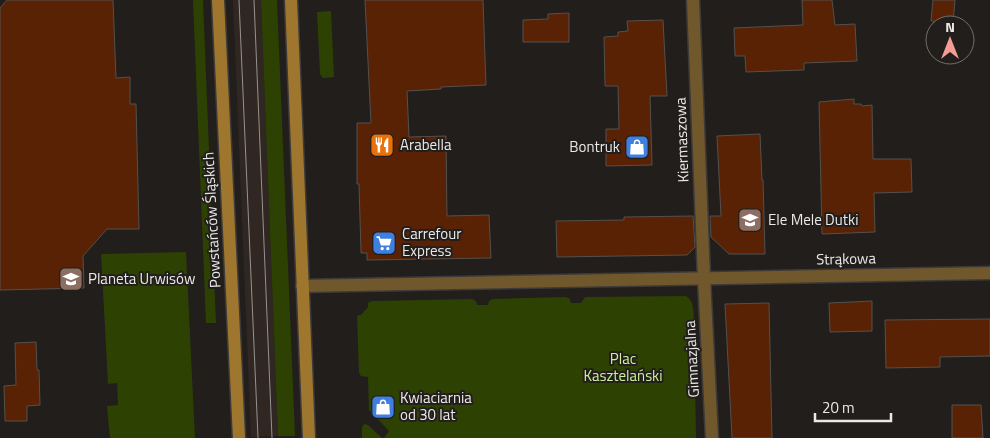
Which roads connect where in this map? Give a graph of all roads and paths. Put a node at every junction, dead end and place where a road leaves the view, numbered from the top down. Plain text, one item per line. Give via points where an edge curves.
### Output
1 (218, 0) edge
2 (291, 0) edge
3 (693, 0) edge
4 (990, 273) edge
5 (704, 278) junction
6 (302, 286) junction
7 (239, 438) edge
8 (309, 438) edge
9 (712, 438) edge

1 - 7 main road, Powstańców Śląskich
2 - 6 main road
3 - 5 street, Kiermaszowa
4 - 5 street, Strąkowa
5 - 6 street
5 - 9 street, Gimnazjalna
6 - 8 main road

